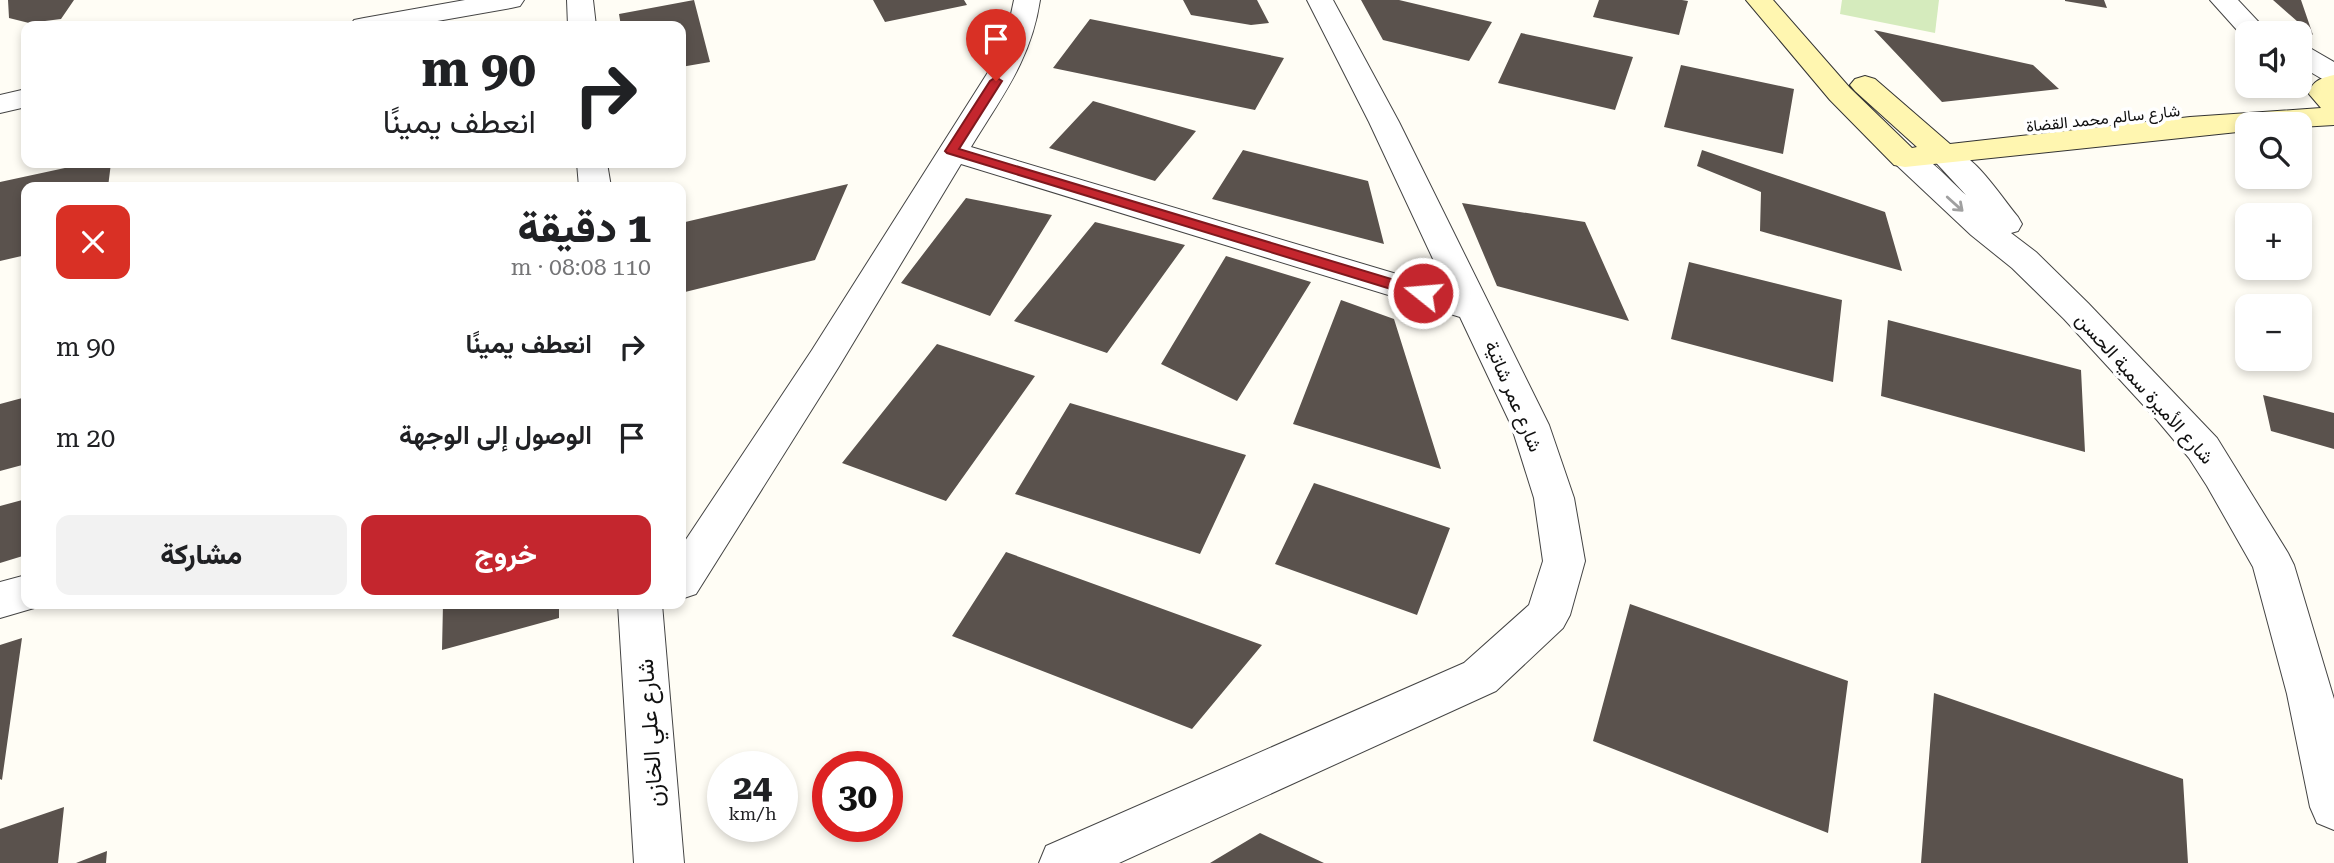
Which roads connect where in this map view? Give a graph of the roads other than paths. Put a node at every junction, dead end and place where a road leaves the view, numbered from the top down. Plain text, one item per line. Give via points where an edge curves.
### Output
1 (511, 0) edge
2 (580, 0) edge
3 (1027, 0) edge
4 (1320, 0) edge
5 (1759, 0) edge
6 (1784, 0) edge
7 (2223, 0) edge
8 (392, 21) edge
9 (582, 21) edge
10 (2246, 21) edge
11 (2312, 71) edge
12 (21, 83) edge
13 (0, 86) edge
14 (2326, 90) edge
15 (21, 99) edge
16 (0, 104) edge
17 (1923, 148) junction
18 (951, 151) junction
19 (1475, 309) junction
20 (686, 574) edge
21 (21, 594) edge
22 (0, 600) edge
23 (650, 615) edge
24 (2334, 807) edge
25 (659, 863) edge
26 (1064, 863) edge

1 - 8 street
2 - 9 street
3 - 18 street via 1011,58
4 - 19 street, شارع عمر شاتية
5 - 17 street, شارع سالم محمد القضاة via 1882,135
6 - 17 street, شارع الأميرة سمية الحسن
7 - 10 street
11 - 14 street
12 - 13 street
14 - 17 street, شارع سالم محمد القضاة via 2190,127
15 - 16 street
17 - 24 street, شارع الأميرة سمية الحسن via 1983,229 2024,260 2203,448 2273,565
18 - 19 street
18 - 20 street via 825,359
19 - 26 street, شارع عمر شاتية via 1530,425 1554,498 1564,561 1548,615 1480,677
21 - 22 street
23 - 25 street, شارع علي الخازن

